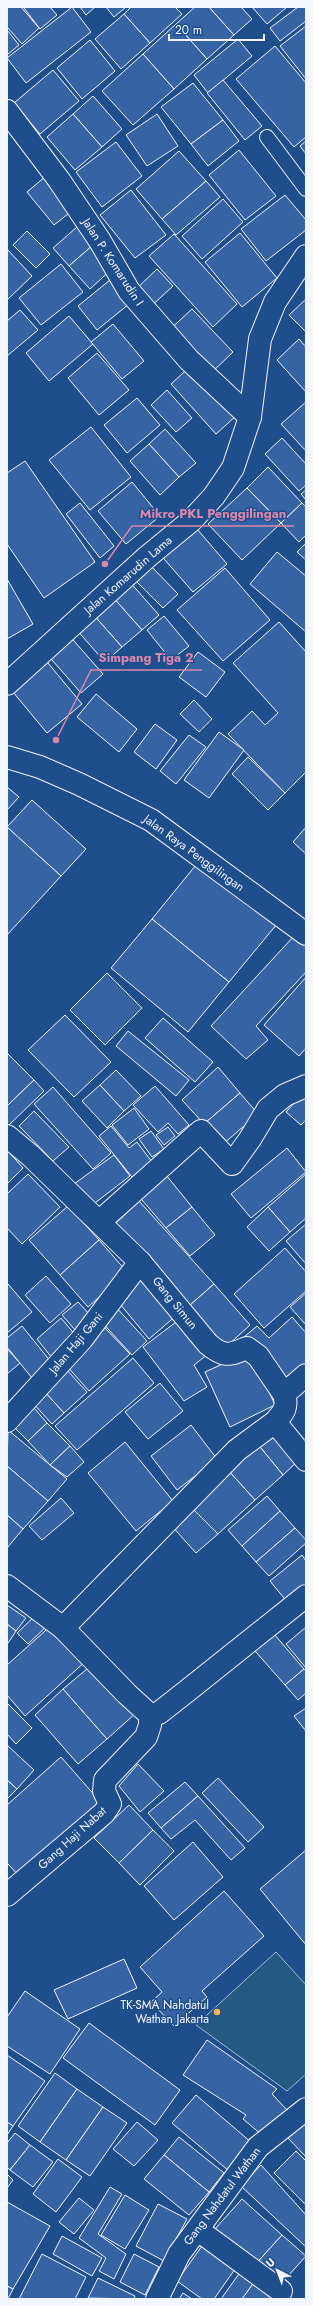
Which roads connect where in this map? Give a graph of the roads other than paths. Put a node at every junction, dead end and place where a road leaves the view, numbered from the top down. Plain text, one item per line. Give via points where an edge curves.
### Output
1 (7, 111) edge
2 (267, 137) dead end
3 (306, 189) edge
4 (306, 256) edge
5 (250, 417) junction
6 (7, 684) edge
7 (7, 757) edge
8 (306, 934) edge
9 (306, 1086) edge
10 (10, 1142) edge
11 (99, 1222) junction
12 (140, 1262) junction
13 (306, 1375) edge
14 (284, 1394) junction
15 (8, 1417) edge
16 (275, 1422) junction
17 (306, 1460) edge
18 (7, 1586) edge
19 (306, 1596) edge
20 (63, 1628) junction
21 (150, 1714) junction
22 (7, 1895) edge
23 (306, 2109) edge
24 (198, 2230) junction
25 (281, 2291) dead end
26 (157, 2299) edge

1 - 5 street, Jalan P. Komarudin I via 100,241 129,291 189,360
2 - 3 lane
4 - 5 street, Jalan Komarudin Lama via 275,302 260,339
5 - 6 street, Jalan Komarudin Lama via 233,468 214,496 192,520 140,563
7 - 8 street, Jalan Raya Penggilingan via 79,784 151,820
9 - 11 street via 285,1096 268,1109 232,1164 201,1132
10 - 11 street, Gang Simun
11 - 12 street, Gang Simun
12 - 14 street, Gang Simun via 208,1344 217,1352 229,1355 247,1348 254,1351
12 - 15 street, Jalan Haji Gani via 82,1339
13 - 14 street
14 - 16 street via 285,1410
16 - 17 street
16 - 20 street via 236,1450
18 - 20 street
19 - 21 street via 159,1713
20 - 21 street
21 - 22 street, Gang Haji Nabat via 146,1737 105,1780 104,1791 110,1804 104,1813
23 - 24 street, Gang Nahdatul Wathan via 258,2147
24 - 25 street
24 - 26 street, Gang Nahdatul Wathan via 179,2254

